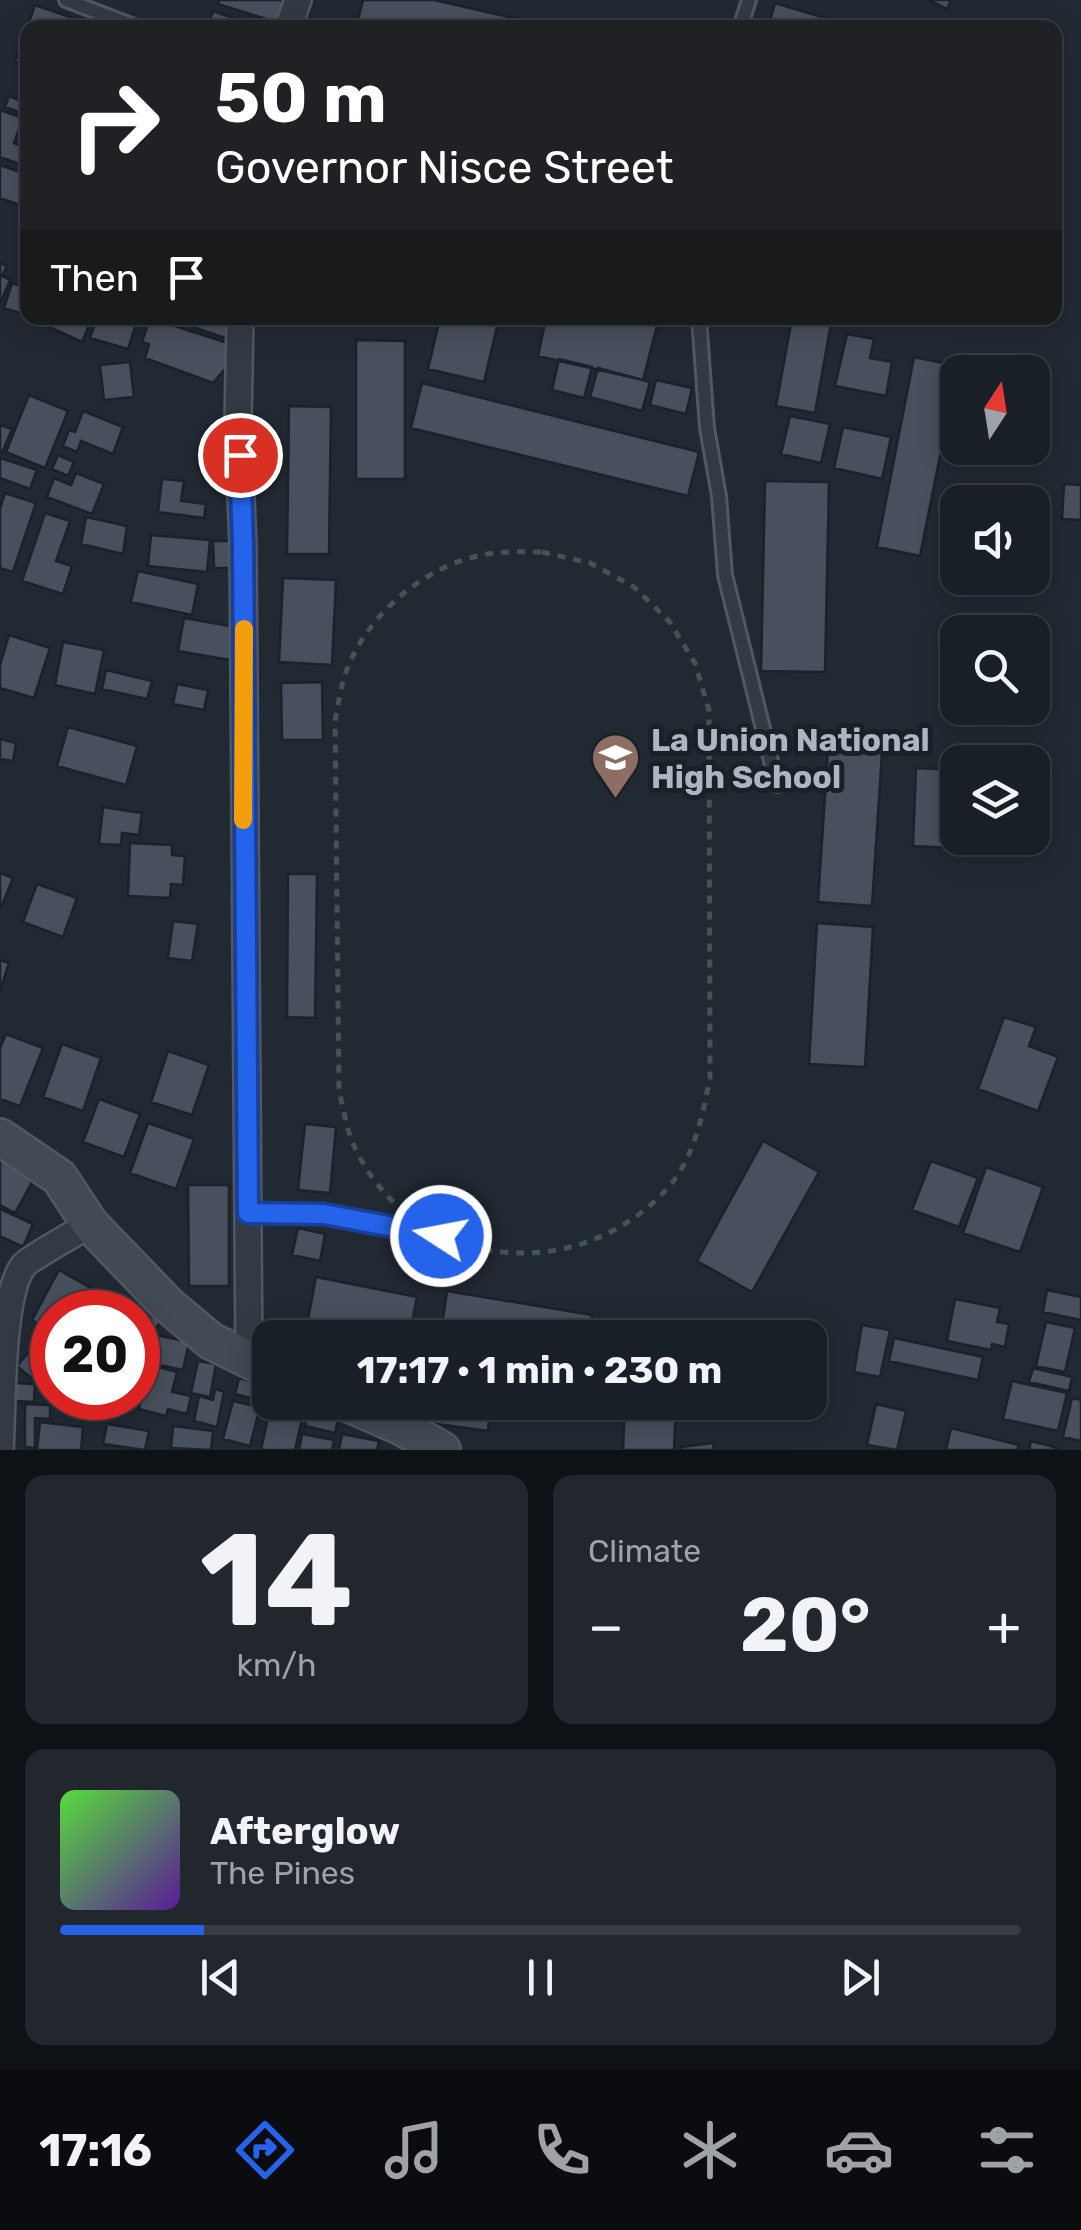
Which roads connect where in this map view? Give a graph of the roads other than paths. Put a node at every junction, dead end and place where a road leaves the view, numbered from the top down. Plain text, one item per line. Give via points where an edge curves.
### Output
1 (66, 0) edge
2 (118, 20) edge
3 (240, 325) edge
4 (700, 325) edge
5 (777, 785) dead end
6 (0, 1137) edge
7 (248, 1213) junction
8 (90, 1224) junction
9 (441, 1236) road end
10 (256, 1320) edge
11 (252, 1362) edge
12 (386, 1420) edge
13 (0, 1450) edge
14 (442, 1450) edge

1 - 2 lane
3 - 7 street
4 - 5 lane via 725,575
6 - 8 street via 59,1176
7 - 9 lane via 324,1214
7 - 10 street
8 - 11 street via 168,1305 211,1341
8 - 13 street via 26,1263 17,1276 4,1346
12 - 14 street

